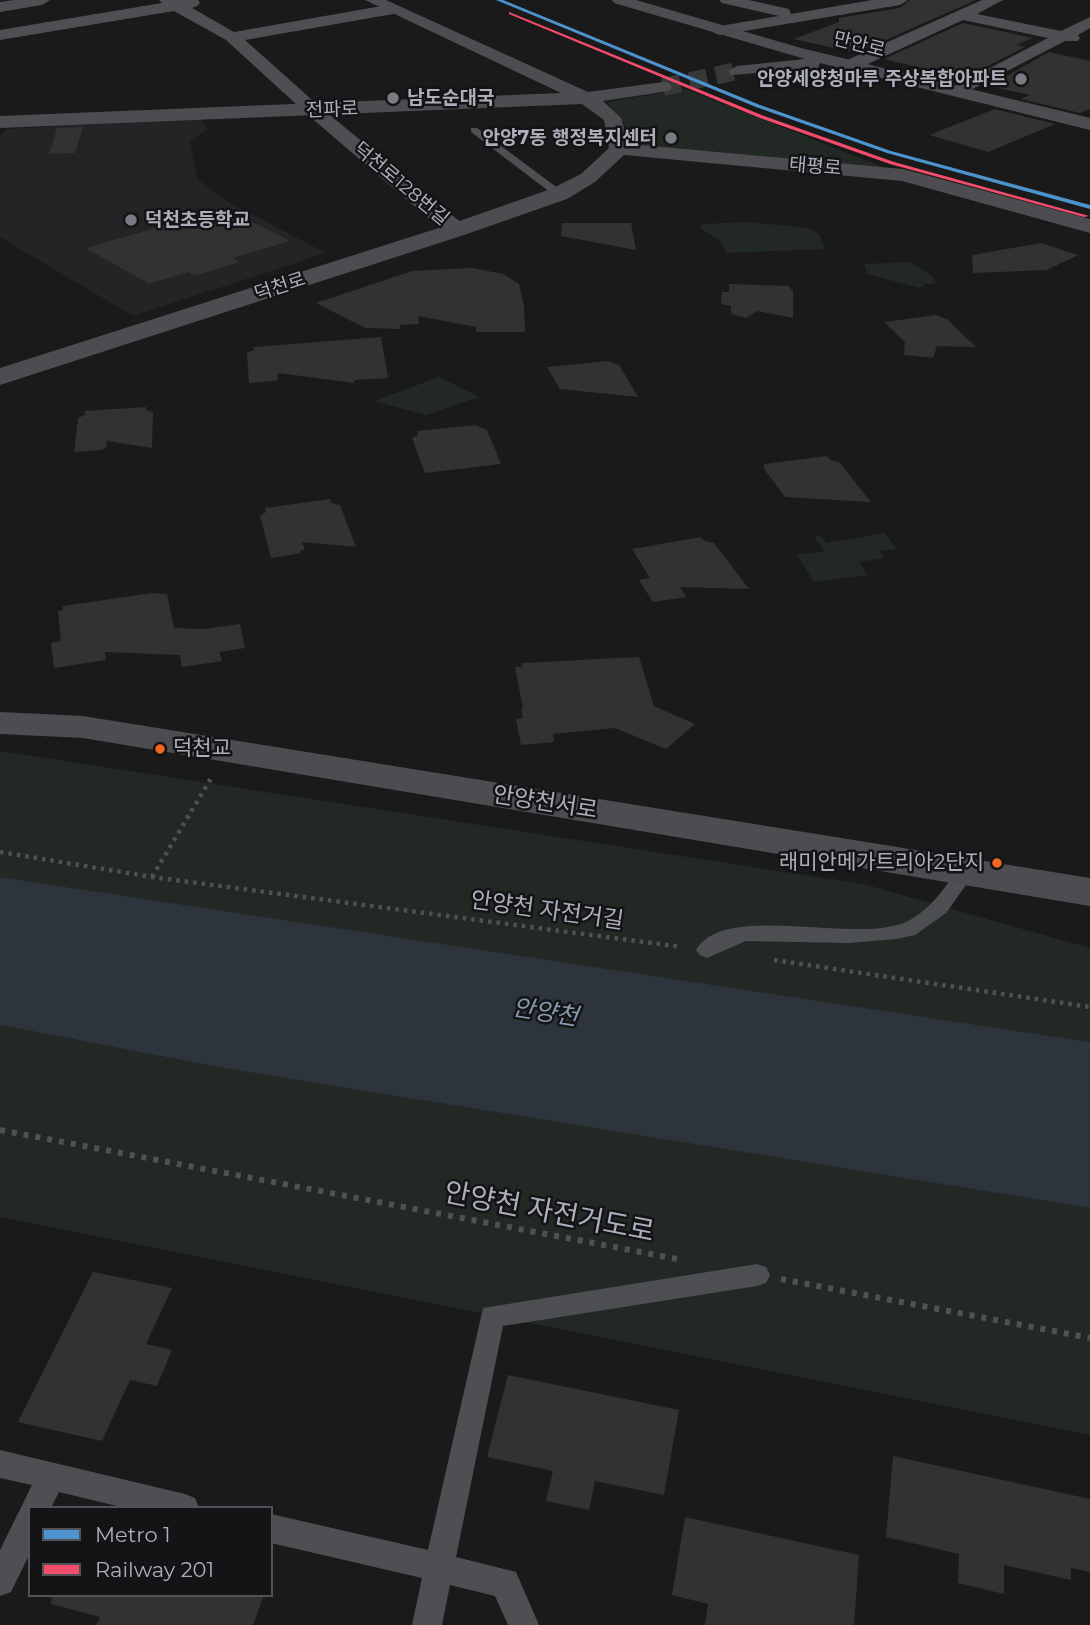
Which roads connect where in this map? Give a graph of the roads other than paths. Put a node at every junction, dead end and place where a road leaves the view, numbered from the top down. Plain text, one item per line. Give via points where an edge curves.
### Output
1 (42, 0) edge
2 (214, 0) edge
3 (373, 0) edge
4 (620, 0) edge
5 (727, 0) edge
6 (807, 0) edge
7 (900, 0) edge
8 (995, 0) edge
9 (172, 3) edge
10 (700, 4) dead end
11 (0, 7) edge
12 (393, 9) junction
13 (780, 10) junction
14 (960, 10) junction
15 (666, 15) junction
16 (803, 16) junction
17 (1090, 22) edge
18 (720, 30) junction
19 (0, 35) edge
20 (1063, 36) junction
21 (232, 37) junction
22 (1090, 41) edge
23 (850, 65) junction
24 (901, 77) junction
25 (663, 87) tunnel mouth
26 (959, 91) junction
27 (586, 98) junction
28 (314, 111) junction
29 (0, 122) edge
30 (1090, 124) edge
31 (474, 130) dead end
32 (619, 149) junction
33 (559, 194) junction
34 (1090, 226) edge
35 (456, 230) junction
36 (0, 377) edge
37 (0, 723) edge
38 (966, 870) junction
39 (1090, 892) edge
40 (707, 950) road end
41 (757, 1275) road end
42 (0, 1464) edge
43 (52, 1476) junction
44 (37, 1506) edge
45 (178, 1506) edge
46 (28, 1525) edge
47 (273, 1528) edge
48 (438, 1568) junction
49 (0, 1581) edge
50 (427, 1625) edge
51 (524, 1625) edge

1 - 11 street
2 - 9 street
3 - 12 street
4 - 15 street, 만안로
5 - 13 street
6 - 13 street
7 - 16 street
8 - 14 street
9 - 19 street
9 - 21 street, 덕천로128번길
10 - 15 street
12 - 21 street
12 - 27 street
13 - 16 street
14 - 20 street
14 - 23 street
15 - 18 street, 만안로
16 - 18 street
17 - 20 street
18 - 23 street, 만안로
18 - 24 street via 764,52 759,61 737,71 816,64
20 - 22 street
20 - 26 street
21 - 28 street, 덕천로128번길
23 - 24 street, 만안로
24 - 26 street, 만안로
25 - 27 street, 전파로
26 - 30 street, 만안로
27 - 28 street, 전파로
27 - 32 street via 609,113 617,125
28 - 29 street, 전파로
28 - 35 street, 덕천로128번길
31 - 33 lane
32 - 33 street, 덕천로 via 588,178
32 - 34 street, 태평로 via 903,175
33 - 35 street, 덕천로
35 - 36 street, 덕천로
37 - 38 street, 안양천서로 via 83,727
38 - 39 street, 안양천서로
38 - 40 lane via 948,901 914,927 809,936 760,931 727,937
41 - 48 lane via 492,1316
42 - 43 lane
43 - 44 lane
43 - 45 lane
46 - 49 lane
47 - 48 lane
48 - 50 lane
48 - 51 lane via 505,1583

